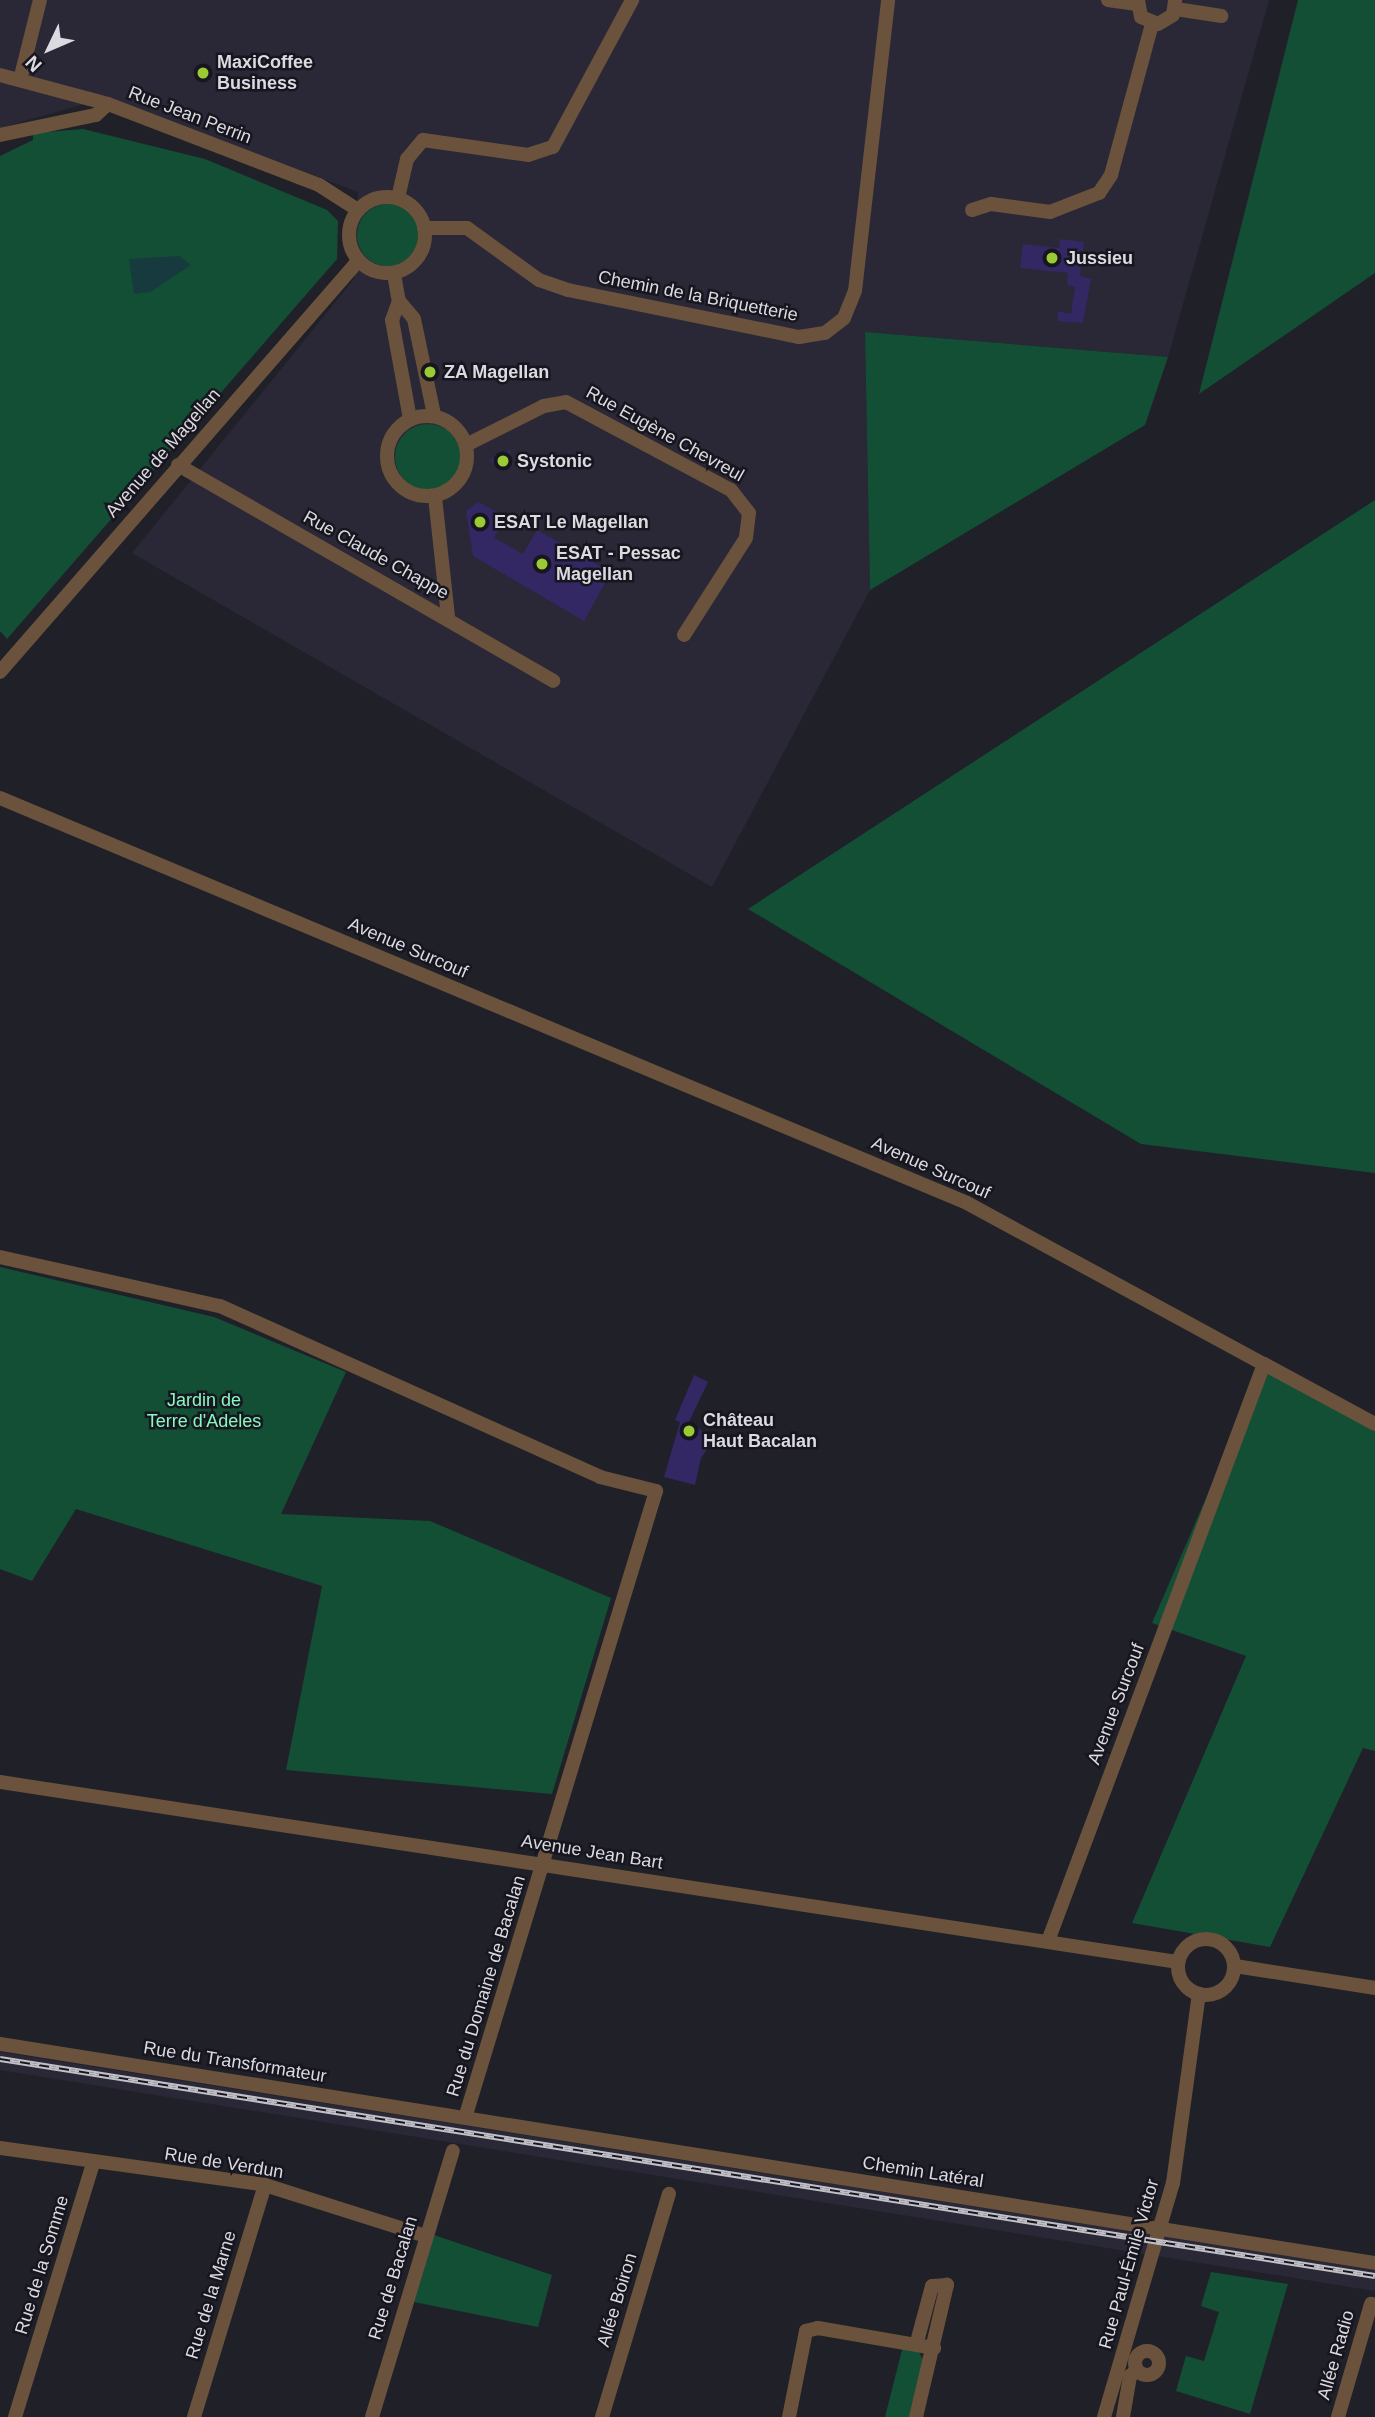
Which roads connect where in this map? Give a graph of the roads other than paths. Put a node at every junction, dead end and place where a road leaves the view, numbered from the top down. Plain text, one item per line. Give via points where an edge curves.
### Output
1 (40, 0) edge
2 (632, 0) edge
3 (888, 0) edge
4 (896, 0) edge
5 (1108, 0) edge
6 (1137, 2) edge
7 (1175, 4) edge
8 (1221, 16) dead end
9 (889, 19) junction
10 (1152, 24) junction
11 (0, 75) edge
12 (20, 80) junction
13 (108, 104) junction
14 (0, 135) edge
15 (398, 198) junction
16 (358, 210) junction
17 (972, 210) dead end
18 (424, 228) junction
19 (358, 261) junction
20 (394, 274) junction
21 (399, 301) junction
22 (434, 415) junction
23 (410, 419) junction
24 (466, 445) junction
25 (178, 465) junction
26 (435, 496) junction
27 (448, 617) junction
28 (684, 635) dead end
29 (0, 672) edge
30 (552, 681) dead end
31 (0, 798) edge
32 (0, 1257) edge
33 (1264, 1364) junction
34 (1375, 1424) edge
35 (0, 1782) edge
36 (544, 1865) junction
37 (1048, 1941) junction
38 (1178, 1962) junction
39 (1234, 1966) junction
40 (1375, 1989) edge
41 (1199, 1994) junction
42 (0, 2044) edge
43 (465, 2118) junction
44 (0, 2148) edge
45 (453, 2151) dead end
46 (93, 2164) junction
47 (265, 2185) junction
48 (669, 2194) dead end
49 (426, 2236) junction
50 (1375, 2263) edge
51 (1371, 2304) dead end
52 (917, 2342) junction
53 (934, 2348) junction
54 (1138, 2371) dead end
55 (15, 2417) edge
56 (194, 2417) edge
57 (372, 2417) edge
58 (602, 2417) edge
59 (789, 2417) edge
60 (916, 2417) edge
61 (1104, 2417) edge
62 (1123, 2417) edge
63 (1338, 2417) edge

1 - 12 street
2 - 15 street via 553,147 528,155 423,140 407,159
3 - 9 street, Chemin de la Briquetterie
4 - 9 street, Chemin de la Briquetterie
5 - 6 street
6 - 10 street
7 - 8 street
7 - 10 street via 1169,20
9 - 18 street, Chemin de la Briquetterie via 855,290 844,318 825,333 799,337 568,290 539,279 467,228
10 - 17 street via 1111,176 1099,193 1050,212 990,204
11 - 12 street, Rue Jean Perrin
12 - 13 street, Rue Jean Perrin
13 - 14 street via 96,115
13 - 16 street, Rue Jean Perrin via 319,185
15 - 16 street via 371,200
15 - 18 street via 421,216
16 - 19 street via 349,244
18 - 20 street via 422,253
19 - 20 street via 374,272
19 - 25 street, Avenue de Magellan
20 - 21 street
21 - 22 street via 414,319
21 - 23 street via 392,320
22 - 23 street
22 - 24 street via 457,430
23 - 26 street via 388,444 387,464 413,494
24 - 26 street via 467,465 457,483
24 - 28 street, Rue Eugène Chevreul via 544,406 566,402 731,490 749,513 746,538
25 - 27 street, Rue Claude Chappe
25 - 29 street, Avenue de Magellan
26 - 27 street
27 - 30 street, Rue Claude Chappe
31 - 33 street, Avenue Surcouf via 967,1203
32 - 36 street, Rue du Domaine de Bacalan via 220,1306 600,1477 656,1491
33 - 34 street
33 - 37 street, Avenue Surcouf
35 - 36 street, Avenue Jean Bart
36 - 37 street, Avenue Jean Bart
36 - 43 street, Rue du Domaine de Bacalan
37 - 38 street, Avenue Jean Bart
38 - 39 street via 1187,1946 1213,1939 1228,1949
38 - 41 street via 1185,1985
39 - 40 street
39 - 41 street via 1224,1989
41 - 61 street, Rue Paul-Émile Victor via 1173,2183
42 - 43 street, Rue du Transformateur
43 - 50 street, Chemin Latéral
44 - 46 street, Rue de Verdun
45 - 49 street, Rue de Bacalan
46 - 47 street, Rue de Verdun
46 - 55 street, Rue de la Somme
47 - 49 street, Rue de Verdun
47 - 56 street, Rue de la Marne
48 - 58 street, Allée Boiron
49 - 57 street, Rue de Bacalan
51 - 63 street, Allée Radio
52 - 53 street
52 - 53 street via 932,2286 940,2283 949,2292
52 - 59 street via 806,2331
53 - 60 street
54 - 62 street via 1130,2376

